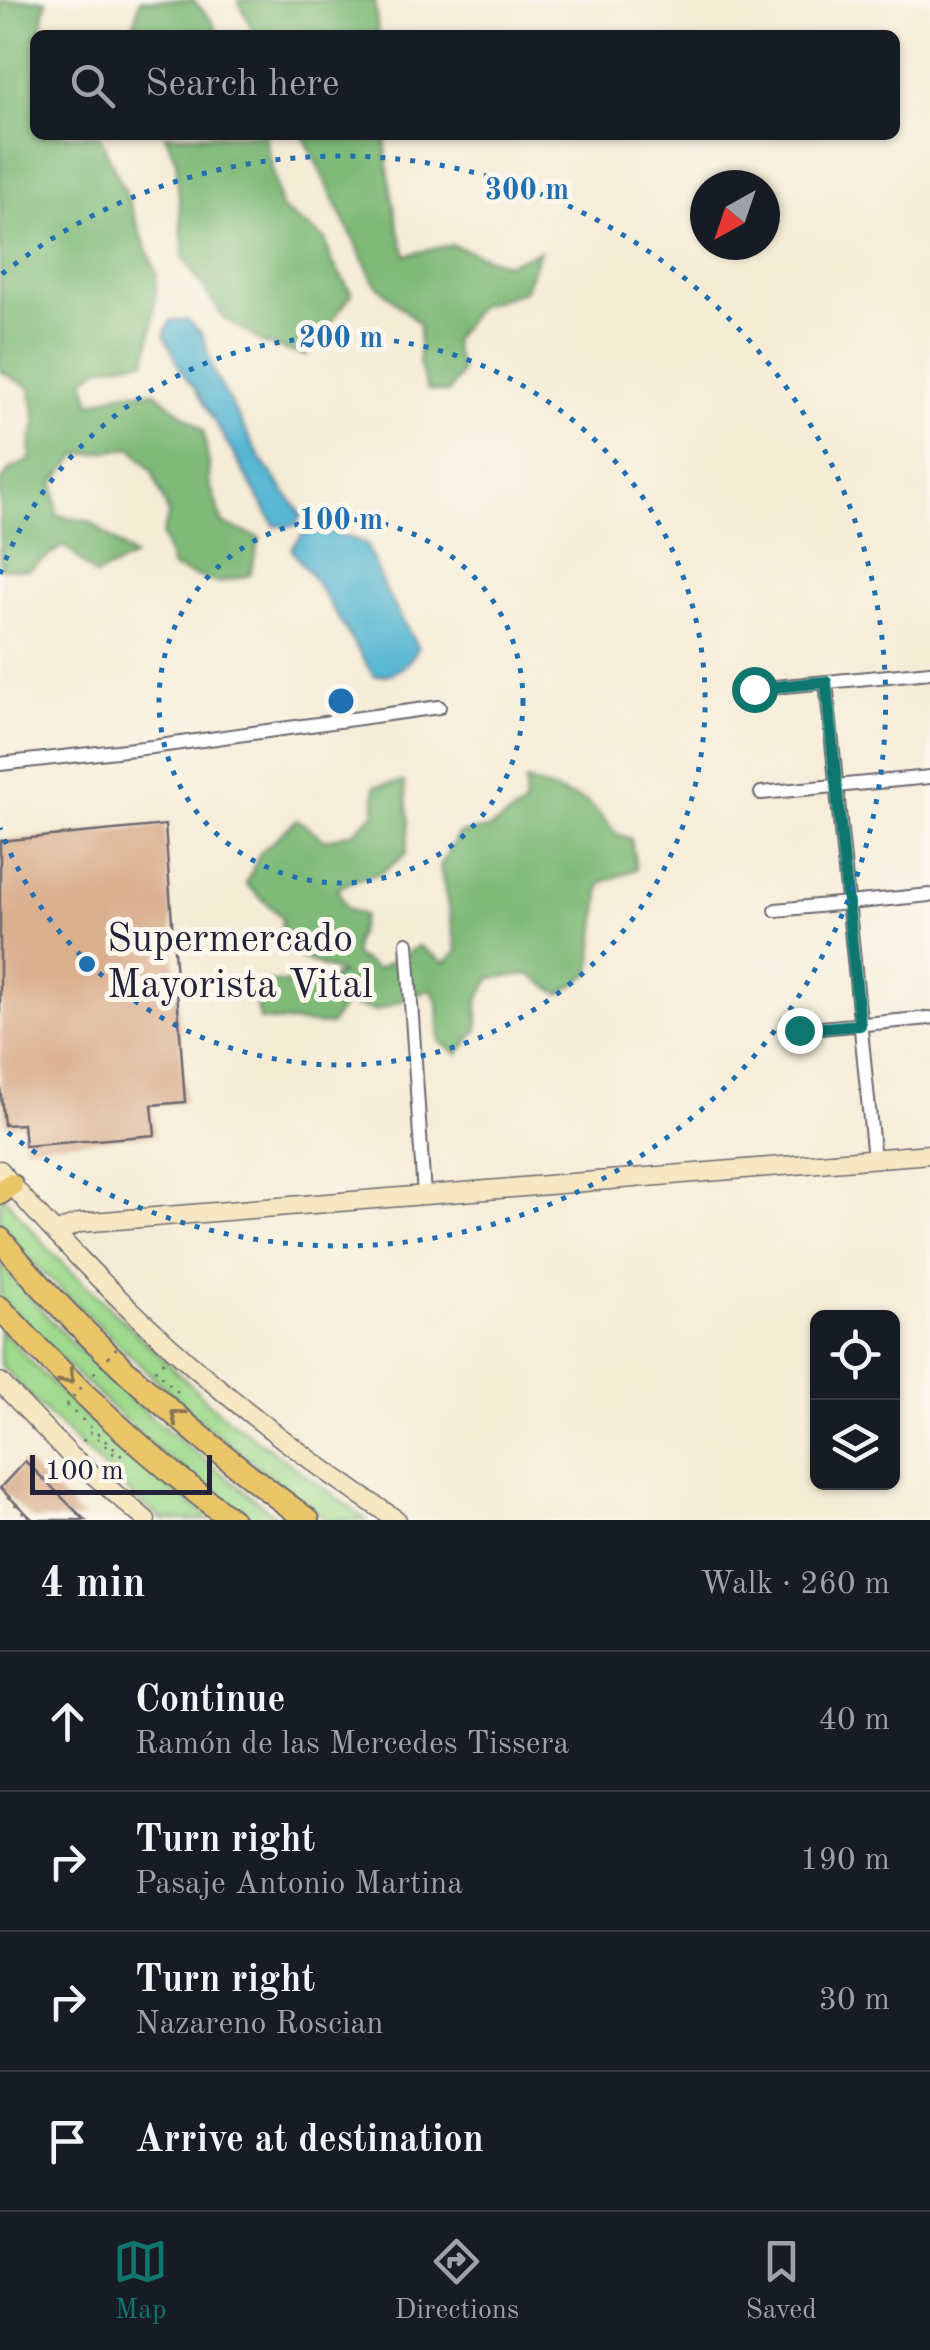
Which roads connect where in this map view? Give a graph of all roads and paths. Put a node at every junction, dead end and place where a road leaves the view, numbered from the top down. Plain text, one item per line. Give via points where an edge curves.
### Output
1 (930, 672) edge
2 (826, 682) junction
3 (754, 689) dead end
4 (439, 707) dead end
5 (0, 764) edge
6 (930, 777) edge
7 (837, 786) junction
8 (760, 793) dead end
9 (930, 895) edge
10 (848, 903) junction
11 (776, 910) dead end
12 (408, 943) dead end
13 (930, 1018) edge
14 (860, 1025) junction
15 (799, 1030) dead end
16 (930, 1154) edge
17 (874, 1159) junction
18 (4, 1183) edge
19 (424, 1195) junction
20 (57, 1235) junction
21 (0, 1239) edge
22 (0, 1308) edge
23 (119, 1346) dead end
24 (169, 1357) dead end
25 (155, 1370) dead end
26 (0, 1382) edge
27 (76, 1447) dead end
28 (0, 1489) edge
29 (30, 1520) edge
30 (146, 1520) edge
31 (232, 1520) edge
32 (308, 1520) edge
33 (396, 1520) edge

1 - 2 street
2 - 3 street
2 - 7 street
4 - 5 street
6 - 7 street
7 - 8 street
7 - 10 street
9 - 10 street
10 - 11 street
10 - 14 street
12 - 19 street
13 - 14 street
14 - 15 street
14 - 17 street
16 - 17 street
17 - 19 street
18 - 20 street
19 - 20 street via 80,1223
20 - 33 street via 118,1299 255,1419
32 -> 21 highway via 164,1406
22 -> 31 highway via 92,1402
23 - 27 path, bridge via 66,1405 121,1455 90,1432
24 - 25 path
26 - 30 street
28 - 29 path

